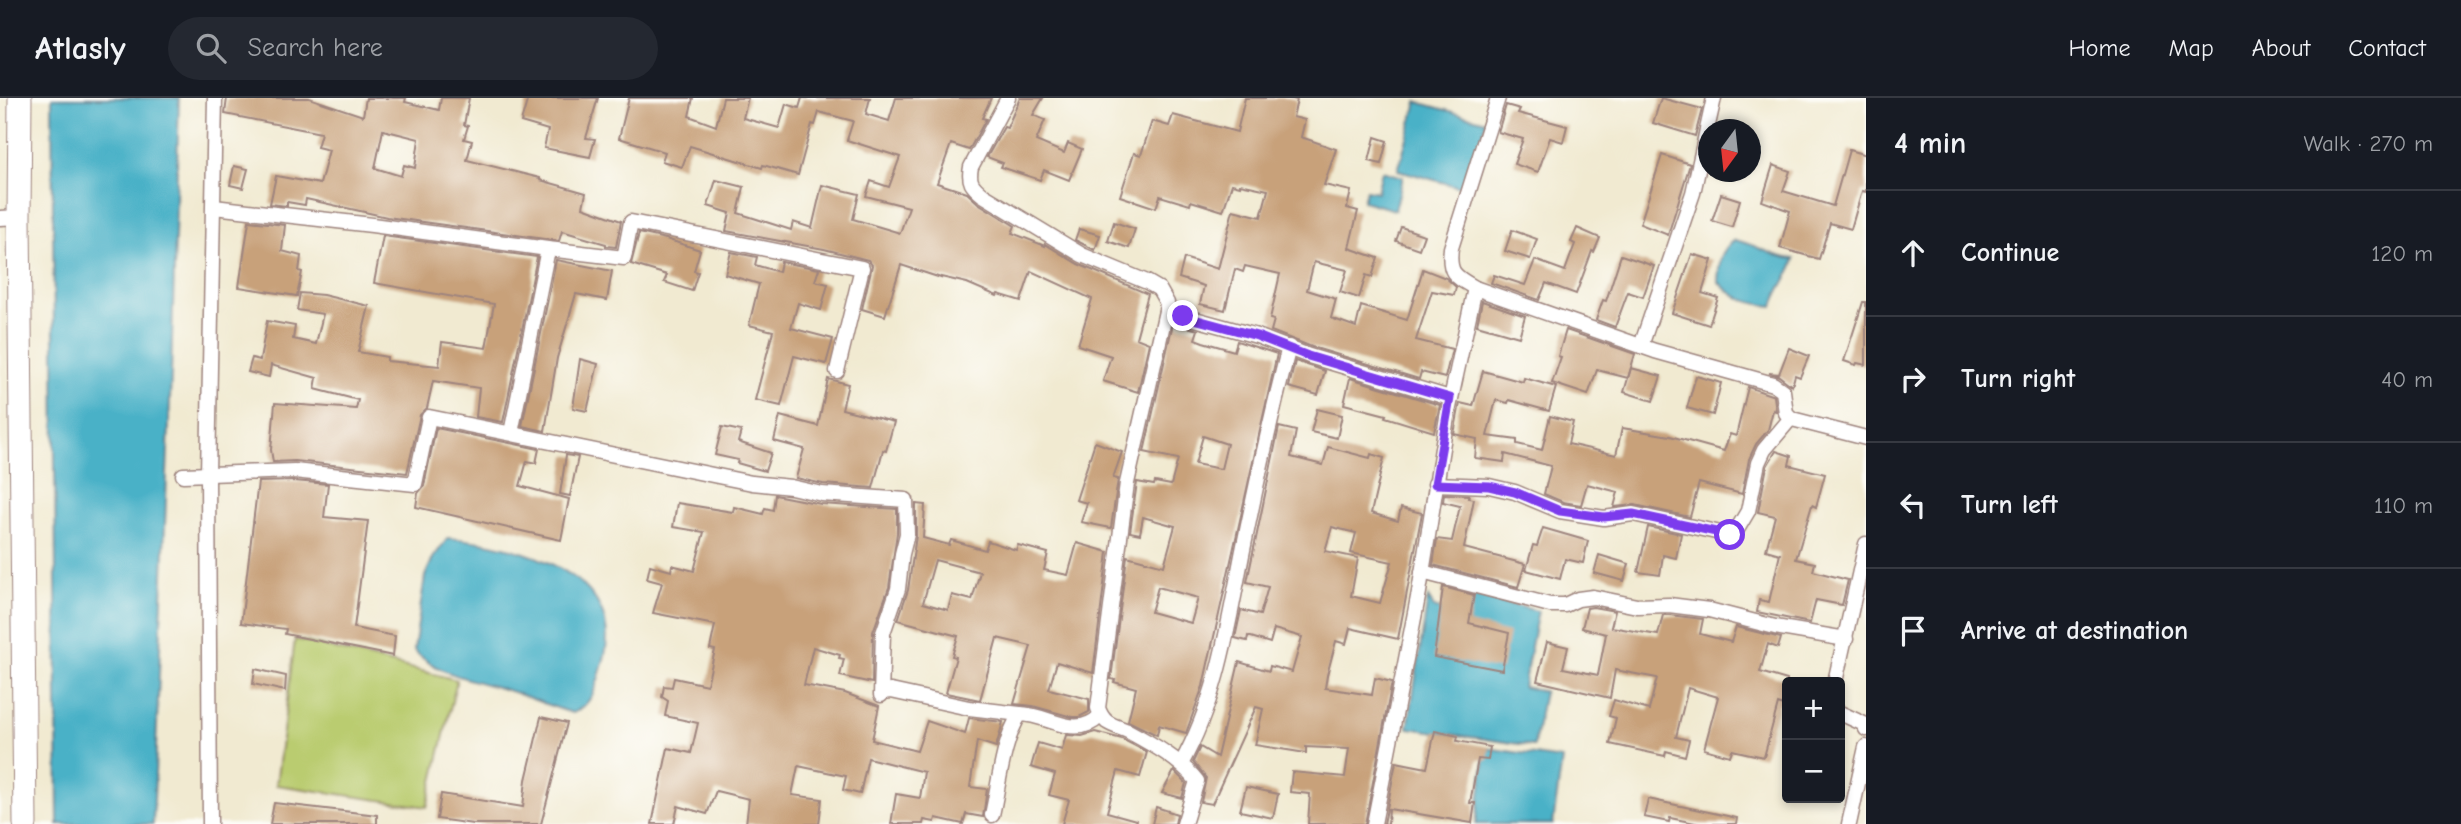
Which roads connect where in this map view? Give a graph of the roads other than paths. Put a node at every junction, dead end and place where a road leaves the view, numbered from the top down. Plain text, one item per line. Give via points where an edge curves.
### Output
1 (20, 98) edge
2 (215, 98) edge
3 (1008, 98) edge
4 (1498, 98) edge
5 (1714, 98) edge
6 (214, 207) junction
7 (9, 217) edge
8 (548, 249) junction
9 (1475, 288) junction
10 (1166, 311) junction
11 (1641, 346) junction
12 (1289, 347) junction
13 (837, 371) dead end
14 (1450, 398) junction
15 (1791, 418) junction
16 (510, 433) junction
17 (1866, 438) edge
18 (183, 475) dead end
19 (208, 475) junction
20 (1435, 484) junction
21 (1866, 544) edge
22 (1422, 572) junction
23 (1846, 639) junction
24 (1836, 677) edge
25 (1020, 714) junction
26 (1845, 715) edge
27 (1100, 716) junction
28 (1866, 729) edge
29 (1866, 747) edge
30 (1181, 764) junction
31 (992, 815) dead end
32 (25, 824) edge
33 (210, 824) edge
34 (1184, 824) edge
35 (1374, 824) edge
36 (1849, 824) edge

1 - 7 main road
2 - 6 street
3 - 10 street via 971,167 973,187 1082,255 1159,289
4 - 9 street via 1449,261 1452,272
5 - 11 street via 1693,192
6 - 8 street
6 - 19 street
7 - 32 main road
8 - 13 street via 624,258 631,222 862,268
8 - 16 street
9 - 11 street
9 - 14 street
10 - 12 street
10 - 27 street via 1127,483
11 - 15 street via 1773,384 1783,391
12 - 14 street
12 - 30 street via 1216,677
14 - 20 street
15 - 17 street
15 - 20 street via 1764,450 1748,511 1730,535 1633,514 1604,517 1560,511 1489,486
16 - 19 street via 429,417 415,484 294,471
16 - 25 street via 752,483 906,500 907,534 898,589 883,634 881,693
18 - 19 street
19 - 33 street
20 - 22 street
21 - 23 street
22 - 23 street via 1550,605 1593,597 1637,606 1669,605
22 - 35 street
23 - 24 street
25 - 27 street via 1083,727
25 - 31 street
26 - 28 street
27 - 30 street
29 - 36 street
30 - 34 street via 1197,781

